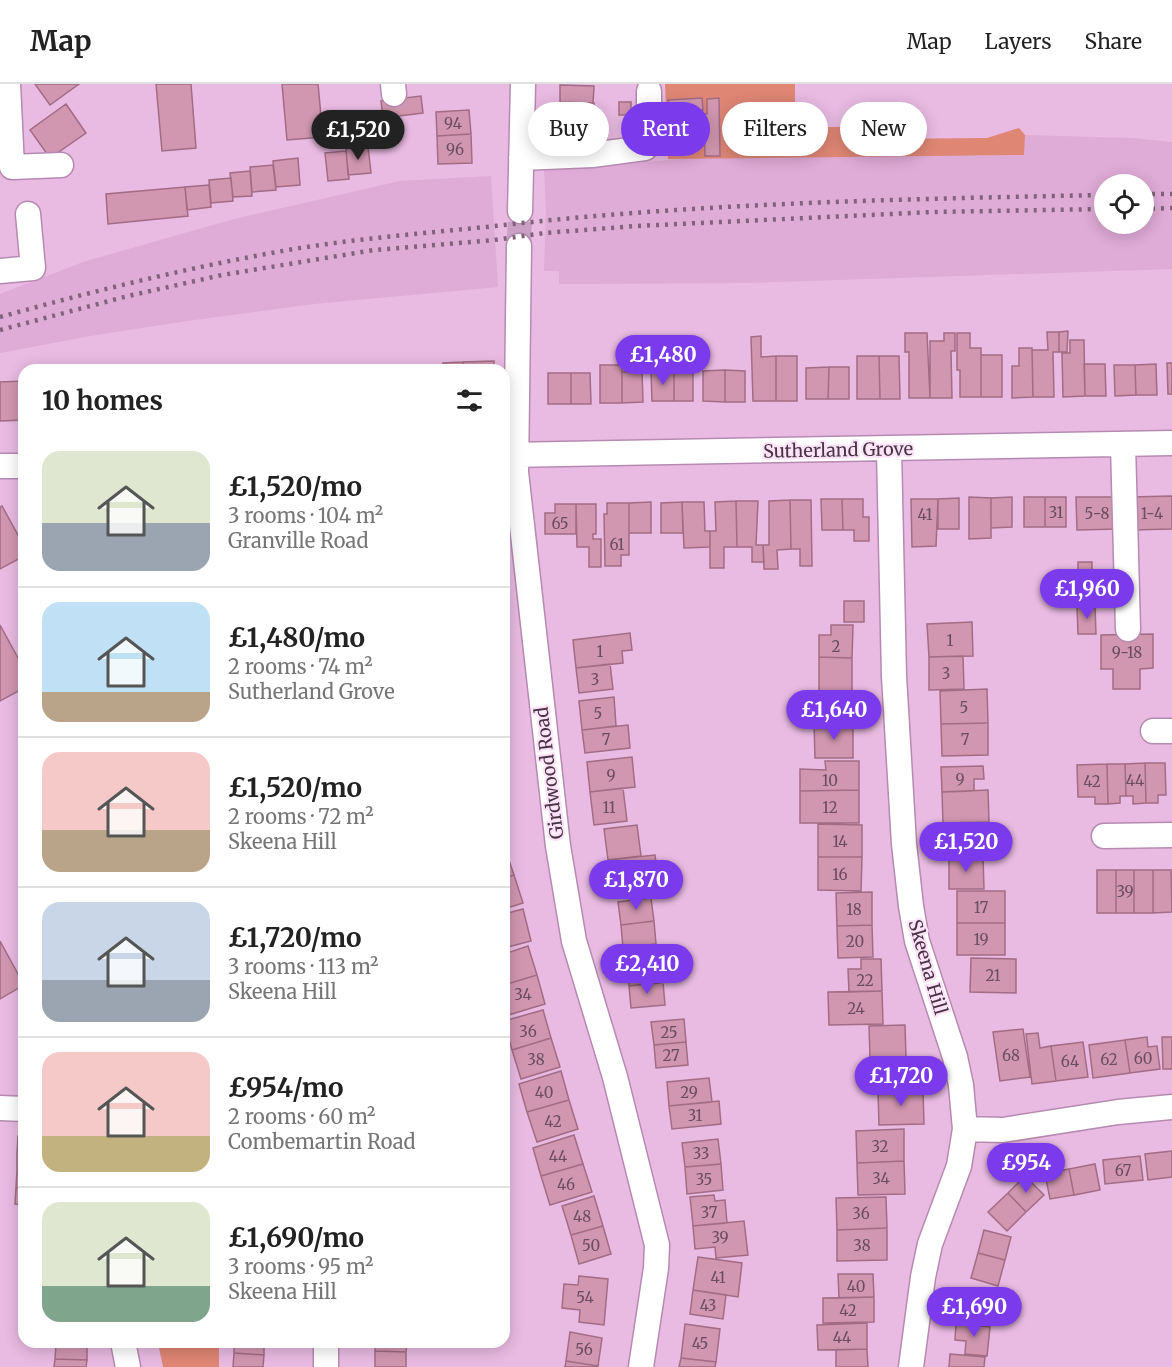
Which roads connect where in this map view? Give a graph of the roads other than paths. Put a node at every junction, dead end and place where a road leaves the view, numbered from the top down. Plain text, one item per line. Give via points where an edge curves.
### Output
1 (8, 84) edge
2 (523, 84) edge
3 (649, 91) dead end
4 (521, 158) junction
5 (61, 165) dead end
6 (520, 212) tunnel mouth
7 (28, 214) dead end
8 (519, 246) tunnel mouth
9 (0, 271) edge
10 (1172, 443) edge
11 (1123, 444) junction
12 (889, 450) junction
13 (511, 455) edge
14 (0, 466) edge
15 (18, 466) edge
16 (1128, 629) dead end
17 (1172, 835) edge
18 (1104, 836) dead end
19 (1172, 1107) edge
20 (0, 1108) edge
21 (18, 1109) edge
22 (965, 1129) junction
23 (124, 1348) edge
24 (326, 1348) edge
25 (128, 1367) edge
26 (326, 1367) edge
27 (642, 1367) edge
28 (911, 1367) edge

1 - 5 street via 12,168
2 - 4 street
3 - 4 street via 650,139 645,148 592,156
4 - 6 street
7 - 9 street via 33,268
8 - 13 street, Girdwood Road
10 - 11 street, Sutherland Grove
11 - 12 street, Sutherland Grove
11 - 16 street
12 - 13 street, Sutherland Grove
12 - 22 street, Skeena Hill via 894,676 906,864 918,941 962,1085
13 - 27 street, Girdwood Road via 566,903 657,1245
14 - 15 street
17 - 18 street
19 - 22 street via 1003,1130
20 - 21 street
22 - 28 street, Skeena Hill via 959,1166 930,1244
23 - 25 street
24 - 26 street

